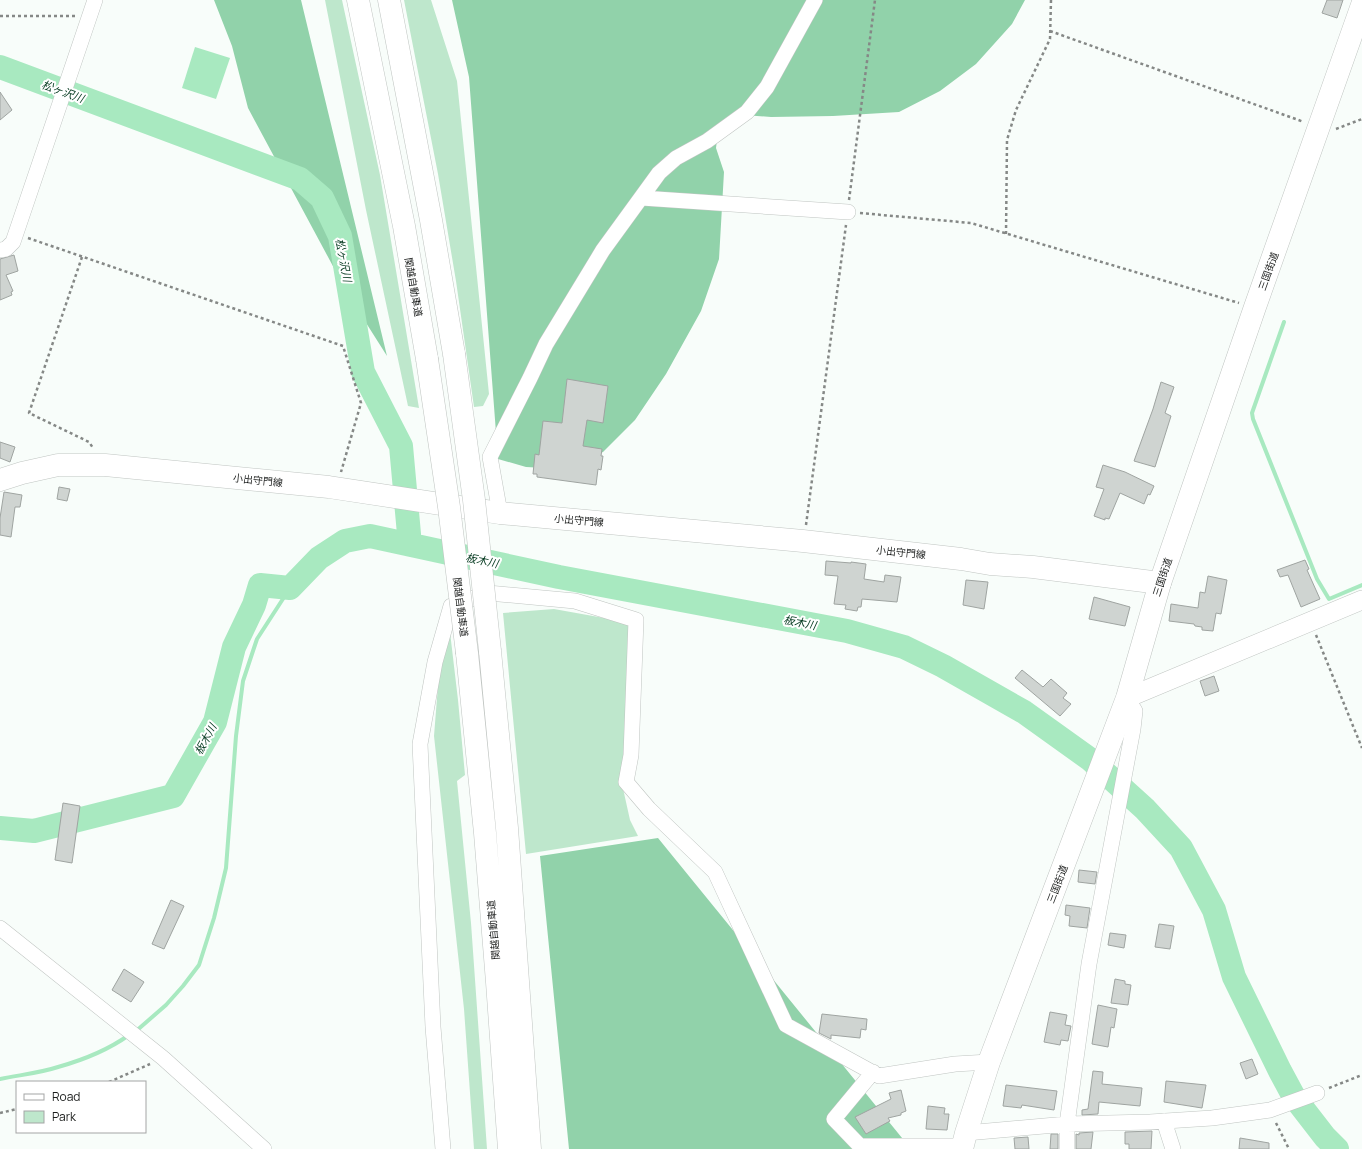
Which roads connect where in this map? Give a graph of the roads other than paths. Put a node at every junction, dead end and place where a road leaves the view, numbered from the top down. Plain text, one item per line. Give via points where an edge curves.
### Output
1 (95, 0) edge
2 (358, 0) edge
3 (389, 0) edge
4 (815, 0) edge
5 (1362, 5) edge
6 (642, 198) junction
7 (848, 212) road end
8 (0, 250) edge
9 (0, 480) edge
10 (500, 513) junction
11 (1160, 583) junction
12 (1362, 600) edge
13 (1127, 698) junction
14 (0, 928) edge
15 (990, 1062) junction
16 (873, 1072) junction
17 (1317, 1093) road end
18 (1164, 1121) junction
19 (1067, 1124) junction
20 (964, 1142) edge
21 (264, 1149) edge
22 (443, 1149) edge
23 (508, 1149) edge
24 (530, 1149) edge
25 (1067, 1149) edge
26 (1172, 1149) edge

1 - 8 street via 12,242 6,249
2 - 23 main road, 関越自動車道, bridge via 404,226 449,507 485,833
3 - 24 main road, bridge via 454,354 474,500 507,828
4 - 6 street via 767,87 747,112 707,141 676,158 659,173
5 - 11 main road, 三国街道
6 - 7 street
6 - 10 street via 603,250 546,344 490,457
9 - 10 main road, 小出守門線 via 58,465 105,465 337,488
10 - 11 main road, 小出守門線 via 803,541
11 - 13 main road, 三国街道
12 - 13 street
13 - 15 main road, 三国街道
13 - 19 street via 1135,711 1133,729 1089,964
14 - 21 street via 163,1058
15 - 16 street via 955,1064 879,1076
15 - 20 main road, 三国街道
16 - 20 street via 834,1119 860,1146
16 - 22 street via 786,1025 715,872 626,782 631,755 636,620 575,601 488,593 451,606 435,662 420,744 432,1027
17 - 18 street via 1276,1112 1270,1110
18 - 19 street
18 - 26 street
19 - 20 street
19 - 25 street

